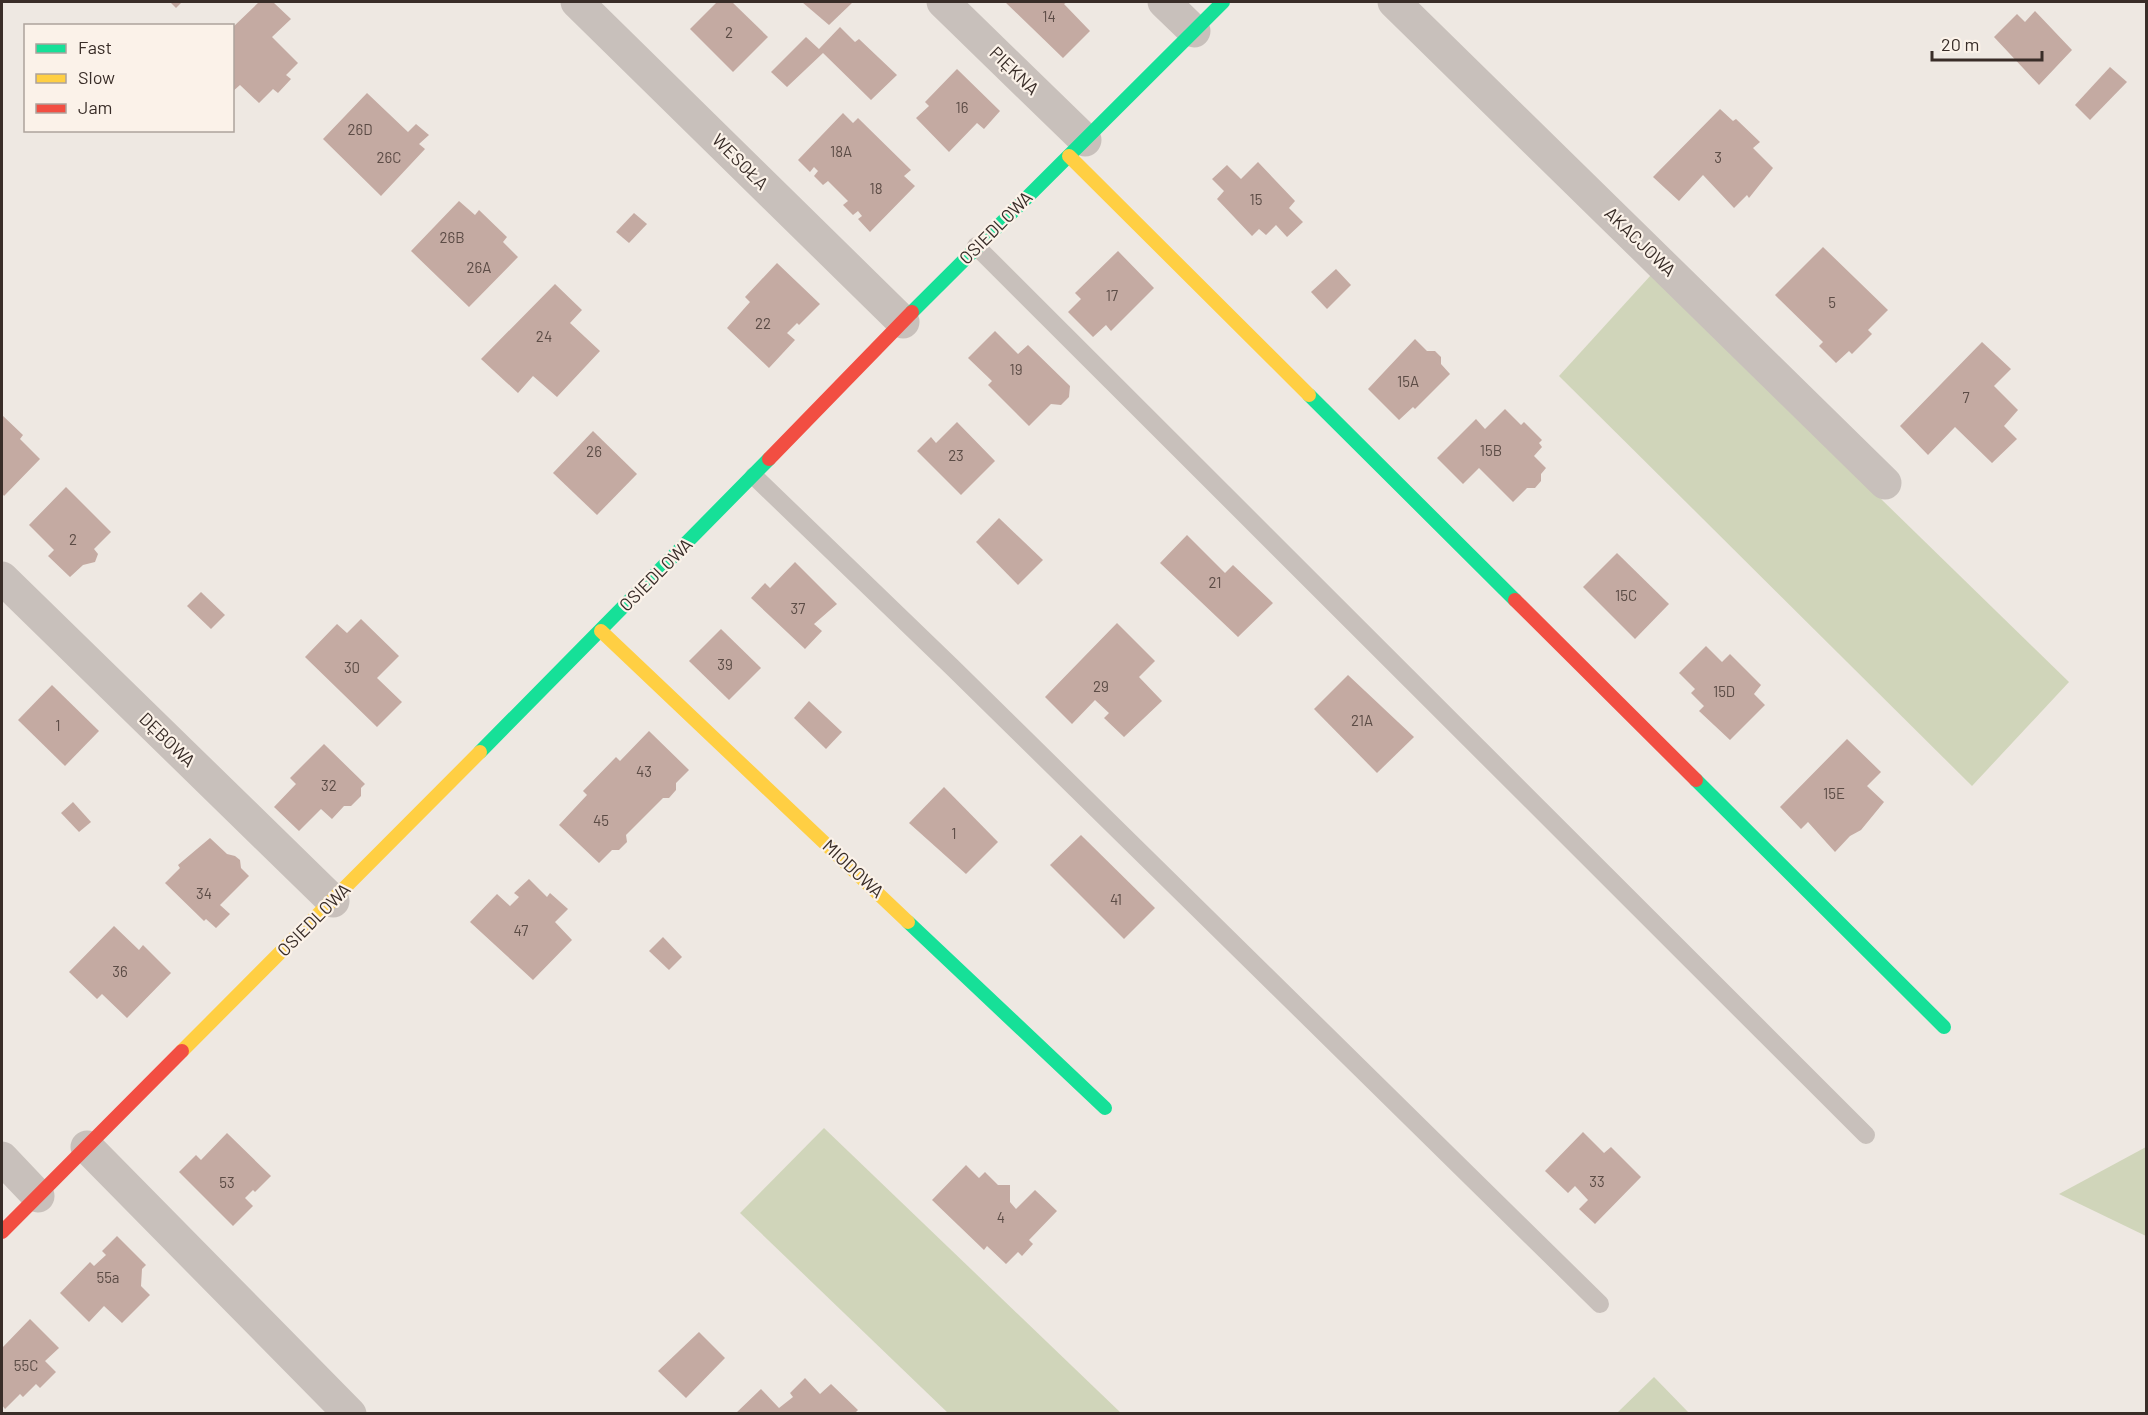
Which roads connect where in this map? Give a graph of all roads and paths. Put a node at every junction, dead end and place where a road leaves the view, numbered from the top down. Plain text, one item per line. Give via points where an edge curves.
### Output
1 (577, 2) edge
2 (943, 2) edge
3 (1164, 2) edge
4 (1223, 2) edge
5 (1394, 2) edge
6 (1194, 31) junction
7 (1077, 148) junction
8 (976, 246) junction
9 (903, 322) junction
10 (754, 476) junction
11 (1885, 483) dead end
12 (2, 578) edge
13 (601, 631) junction
14 (333, 901) junction
15 (1944, 1027) dead end
16 (1105, 1108) dead end
17 (1866, 1135) dead end
18 (87, 1148) junction
19 (2, 1158) edge
20 (38, 1196) junction
21 (2, 1232) edge
22 (1600, 1304) dead end
23 (350, 1413) edge

1 - 9 street, WESOŁA
2 - 7 street, PIĘKNA
3 - 6 street
4 - 6 street, OSIEDLOWA
5 - 11 street, AKACJOWA
6 - 7 street, OSIEDLOWA
7 - 8 street, OSIEDLOWA
7 - 15 street
8 - 9 street, OSIEDLOWA
8 - 17 lane
9 - 10 street, OSIEDLOWA
10 - 13 street, OSIEDLOWA
10 - 22 lane
12 - 14 street, DĘBOWA
13 - 14 street, OSIEDLOWA
13 - 16 street, MIODOWA
14 - 18 street, OSIEDLOWA
18 - 20 street, OSIEDLOWA
18 - 23 street
19 - 20 street
20 - 21 street, OSIEDLOWA

